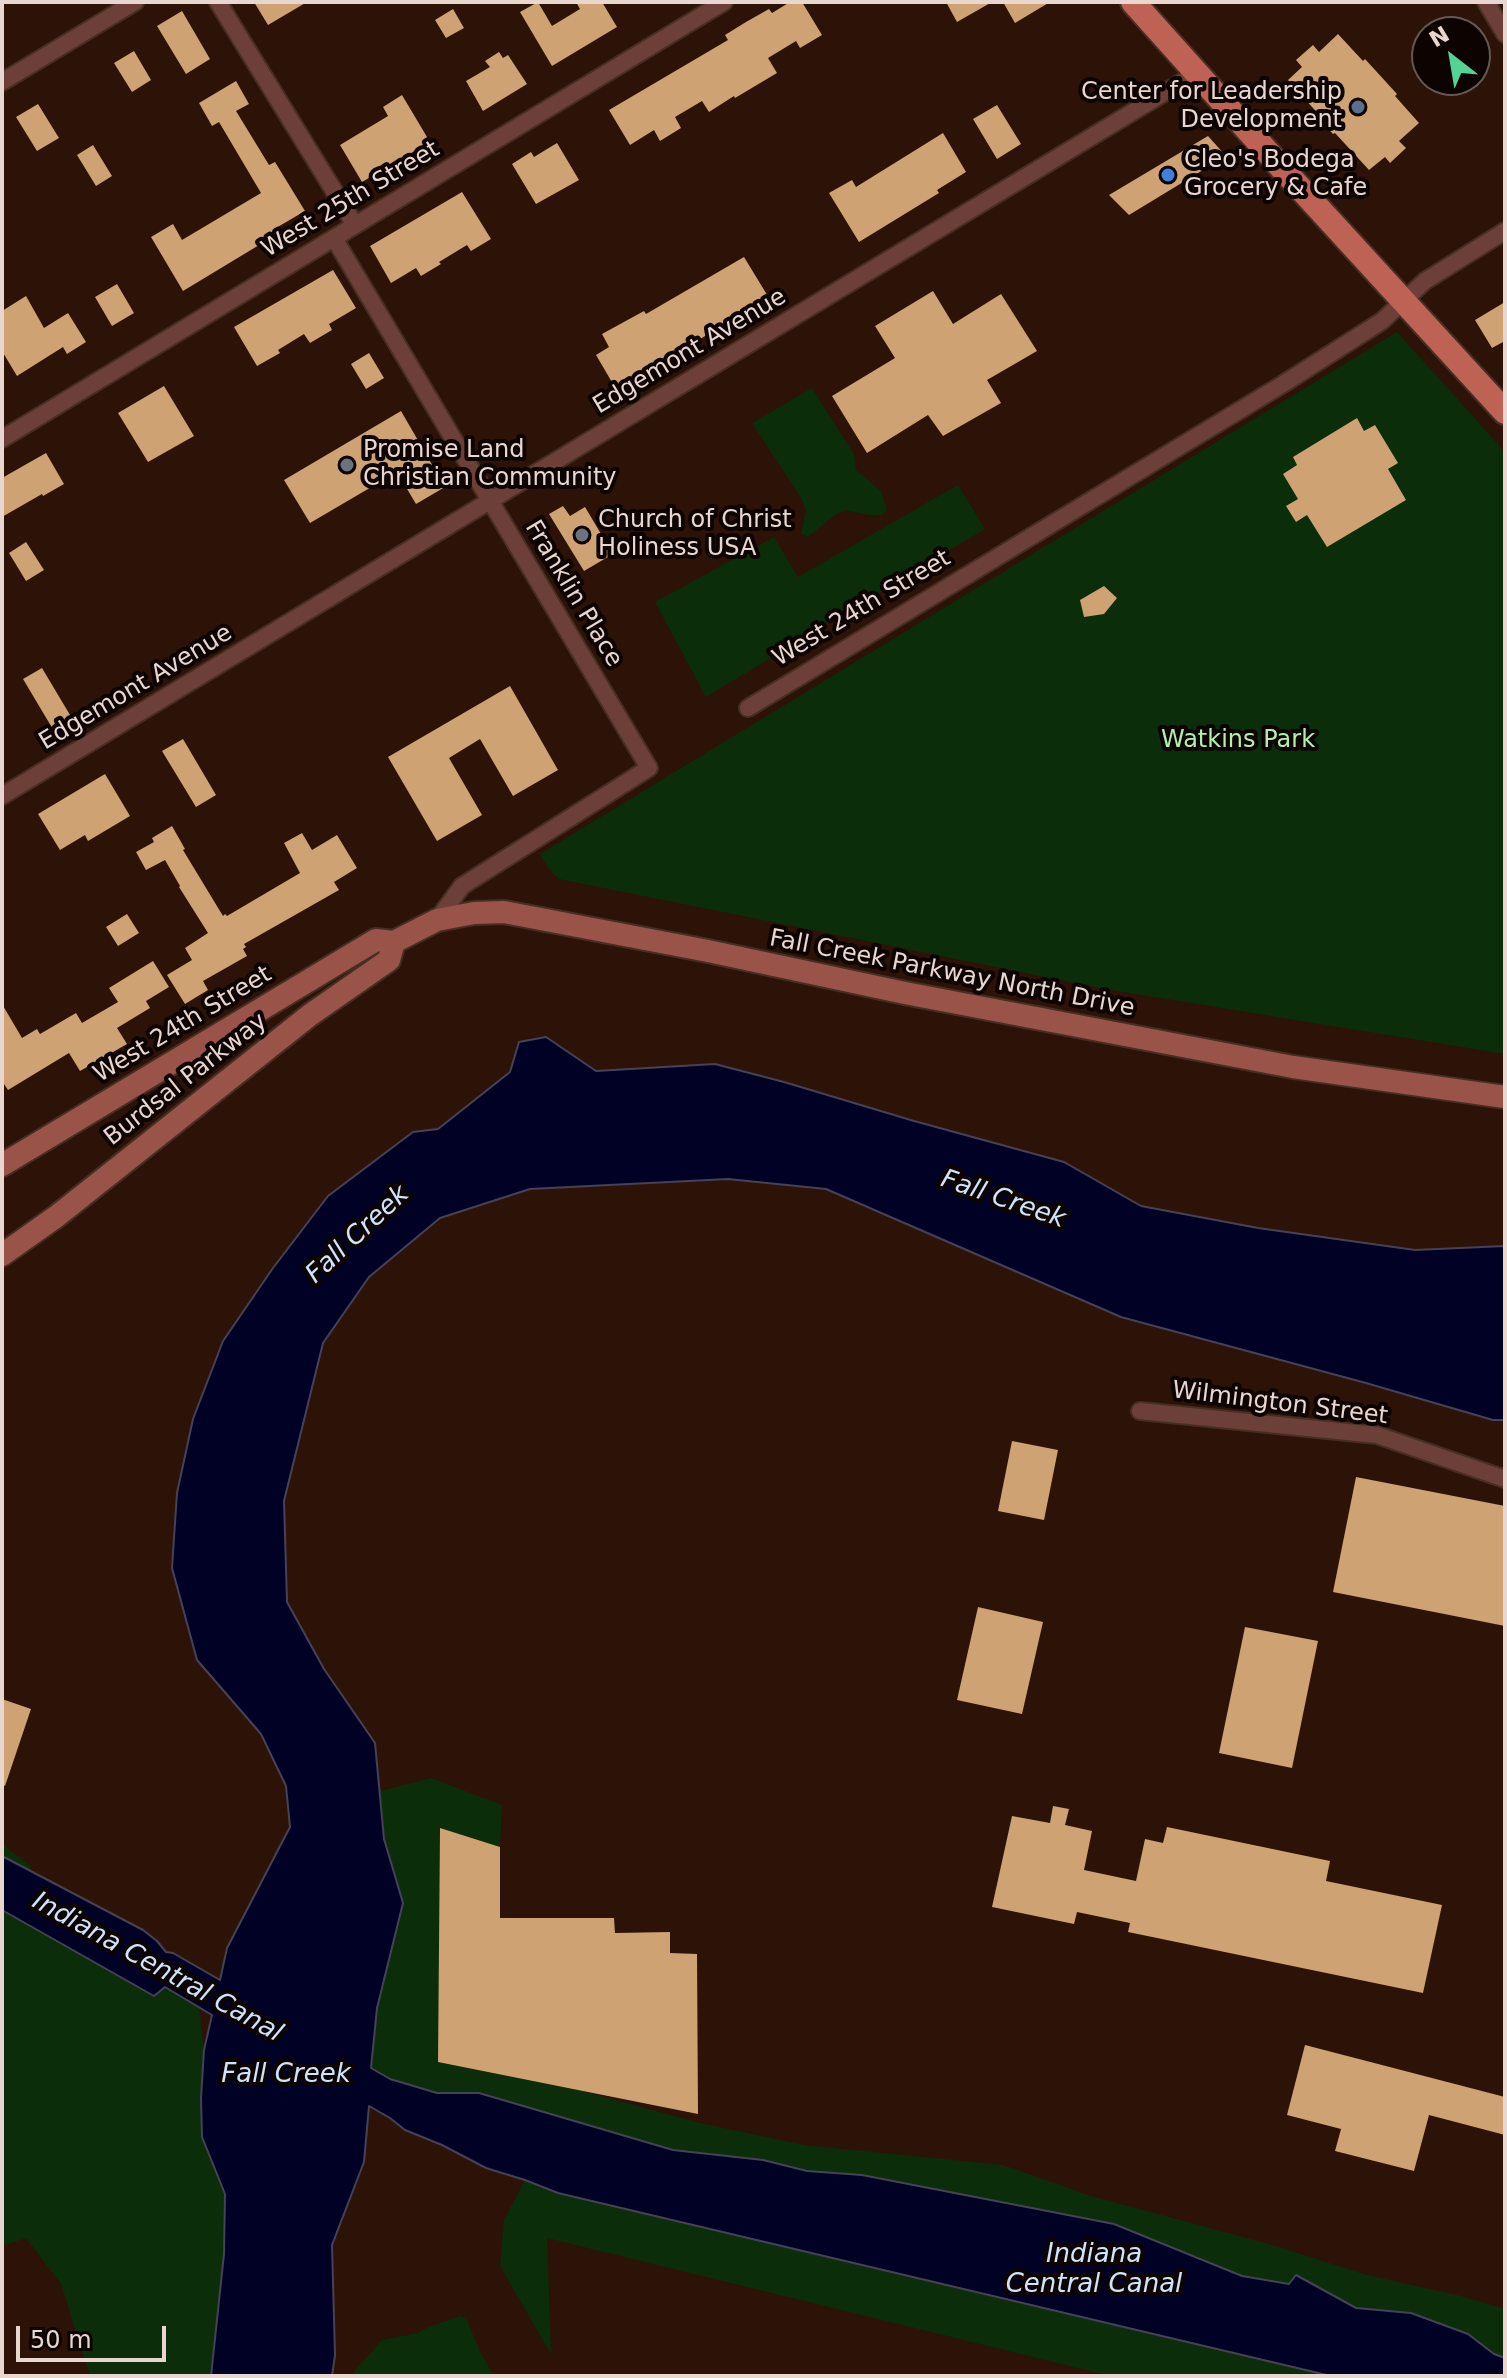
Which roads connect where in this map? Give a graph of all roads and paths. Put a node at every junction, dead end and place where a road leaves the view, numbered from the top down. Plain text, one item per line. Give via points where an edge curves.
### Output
1 (135, 2) edge
2 (218, 2) edge
3 (724, 2) edge
4 (1133, 2) edge
5 (1486, 2) edge
6 (1505, 34) edge
7 (1197, 73) junction
8 (2, 82) edge
9 (355, 225) junction
10 (1505, 231) edge
11 (334, 238) junction
12 (1404, 301) junction
13 (1505, 412) edge
14 (2, 439) edge
15 (491, 502) junction
16 (748, 708) dead end
17 (2, 796) edge
18 (437, 920) junction
19 (394, 942) junction
20 (1505, 1097) edge
21 (2, 1165) edge
22 (2, 1255) edge
23 (1140, 1411) dead end
24 (1505, 1479) edge

1 - 8 street
2 - 9 street
3 - 9 street, West 25th Street
4 - 7 main road
5 - 6 street
7 - 12 main road
7 - 15 street, Edgemont Avenue
9 - 11 street, West 25th Street
10 - 12 street via 1425,281
11 - 14 street, West 25th Street
11 - 15 street, Franklin Place
12 - 13 main road
12 - 16 street, West 24th Street via 1382,321 1283,384
15 - 17 street, Edgemont Avenue
15 - 18 street, Franklin Place via 649,768 462,886
18 - 19 street, Fall Creek Parkway North Drive
18 - 20 street, Fall Creek Parkway North Drive via 504,912 1246,1058
19 - 21 street, West 24th Street via 376,940
19 - 22 street, Burdsal Parkway via 389,960 310,1015
23 - 24 street, Wilmington Street via 1377,1435

